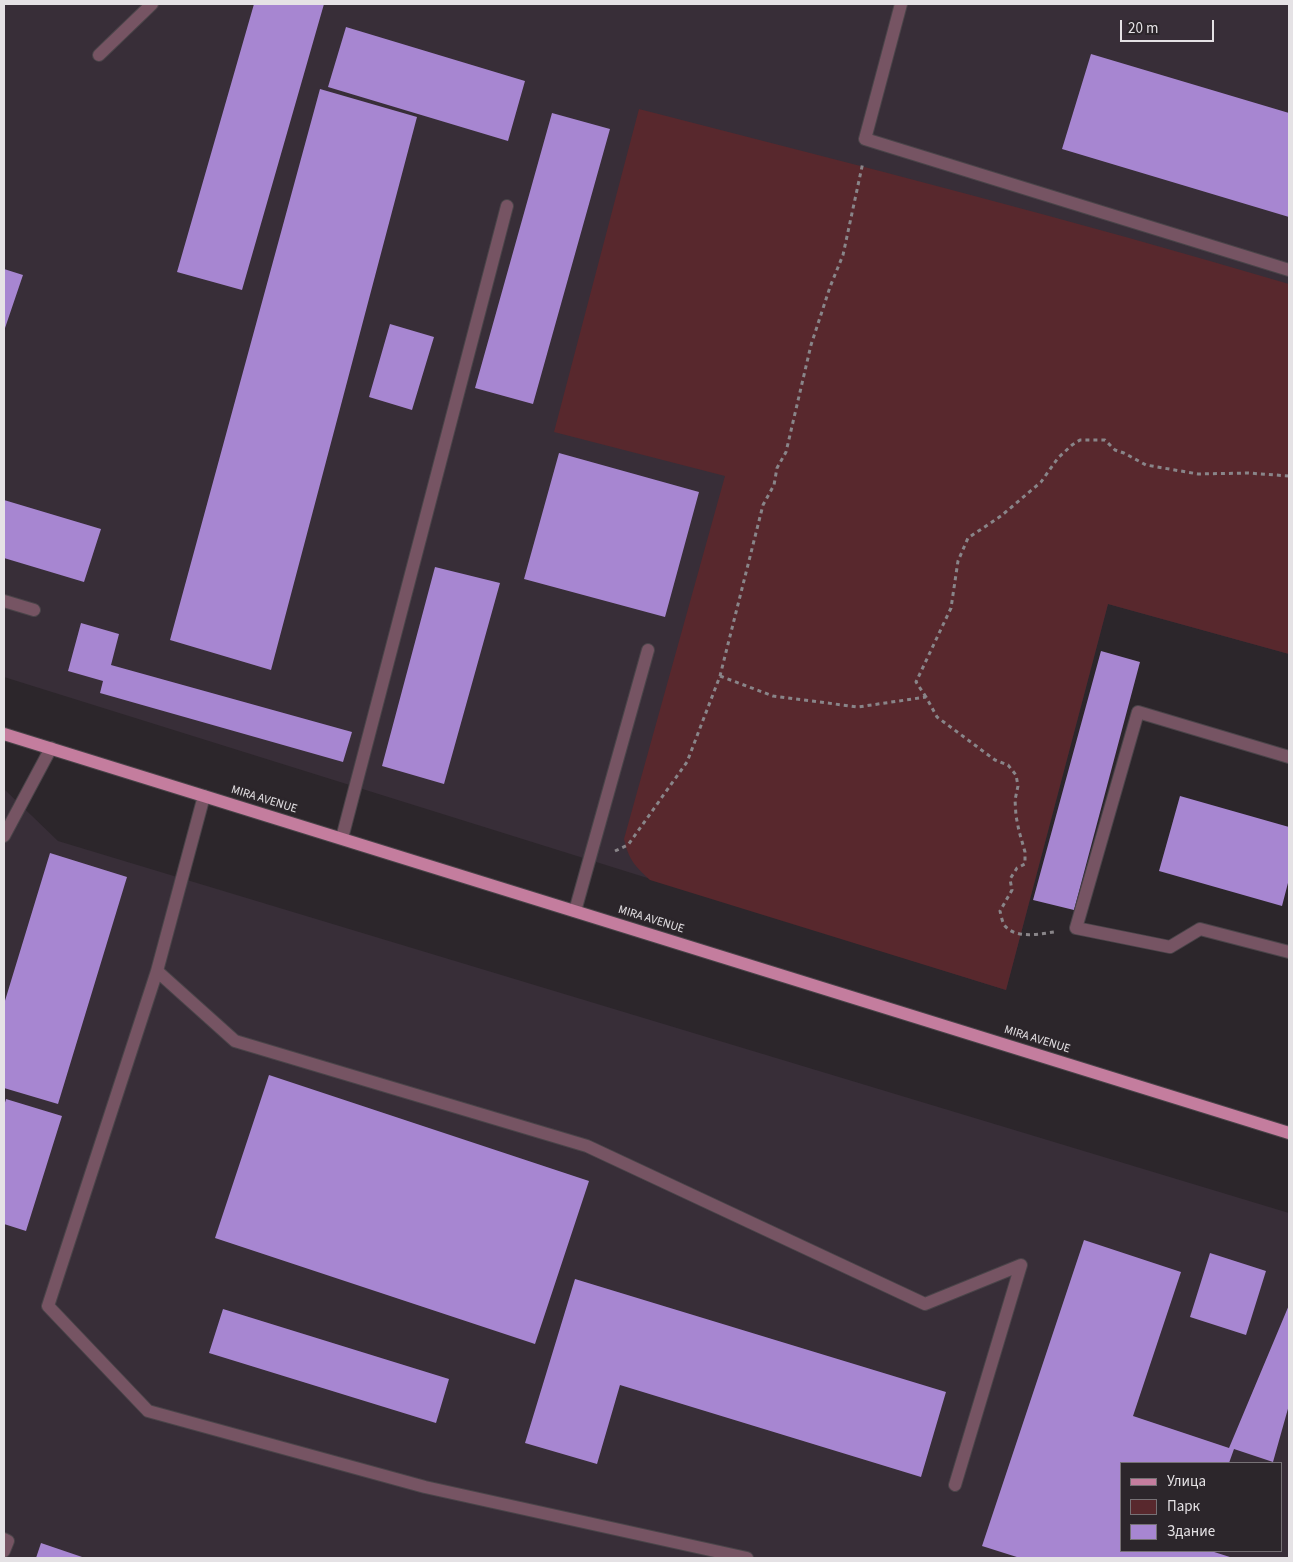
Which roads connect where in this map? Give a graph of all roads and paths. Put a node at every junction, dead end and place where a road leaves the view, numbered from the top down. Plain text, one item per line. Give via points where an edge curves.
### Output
1 (152, 4) edge
2 (901, 4) edge
3 (99, 55) dead end
4 (865, 139) junction
5 (507, 206) dead end
6 (1289, 270) edge
7 (1289, 476) edge
8 (4, 600) edge
9 (34, 610) dead end
10 (648, 650) dead end
11 (720, 676) junction
12 (926, 697) junction
13 (4, 734) edge
14 (51, 748) junction
15 (1289, 757) edge
16 (204, 796) junction
17 (7, 821) edge
18 (4, 836) edge
19 (342, 838) junction
20 (610, 853) dead end
21 (575, 911) junction
22 (1076, 928) junction
23 (1289, 952) edge
24 (157, 971) junction
25 (1289, 1133) edge
26 (955, 1485) dead end
27 (4, 1539) edge
28 (4, 1552) edge
29 (747, 1558) edge

1 - 3 lane
2 - 4 lane
4 - 6 lane
4 - 11 path via 862,172 843,255 811,345 786,452 763,505
5 - 19 lane
7 - 12 path via 1198,474 1163,468 1146,465 1115,450 1105,440 1080,440 1058,458 1041,482 1002,516 968,538 958,561 951,608 916,682
8 - 9 lane
10 - 21 lane
11 - 12 path via 773,696 858,707
11 - 20 path via 687,762 628,845
12 - 22 path via 937,717 996,760 1008,765 1016,775 1016,816 1025,864 1017,868 1010,879 1012,890 1000,911 1004,925 1013,932 1037,935
13 - 14 main road, MIRA AVENUE
14 - 16 main road, MIRA AVENUE
14 - 17 lane
15 - 22 lane via 1138,712
16 - 19 main road, MIRA AVENUE
16 - 24 lane
17 - 18 lane
19 - 21 main road, MIRA AVENUE
21 - 25 main road, MIRA AVENUE
22 - 23 lane via 1170,948 1200,929
24 - 26 lane via 235,1041 587,1146 925,1304 1021,1266
24 - 29 lane via 48,1306 148,1411 425,1487
27 - 28 lane via 8,1541

